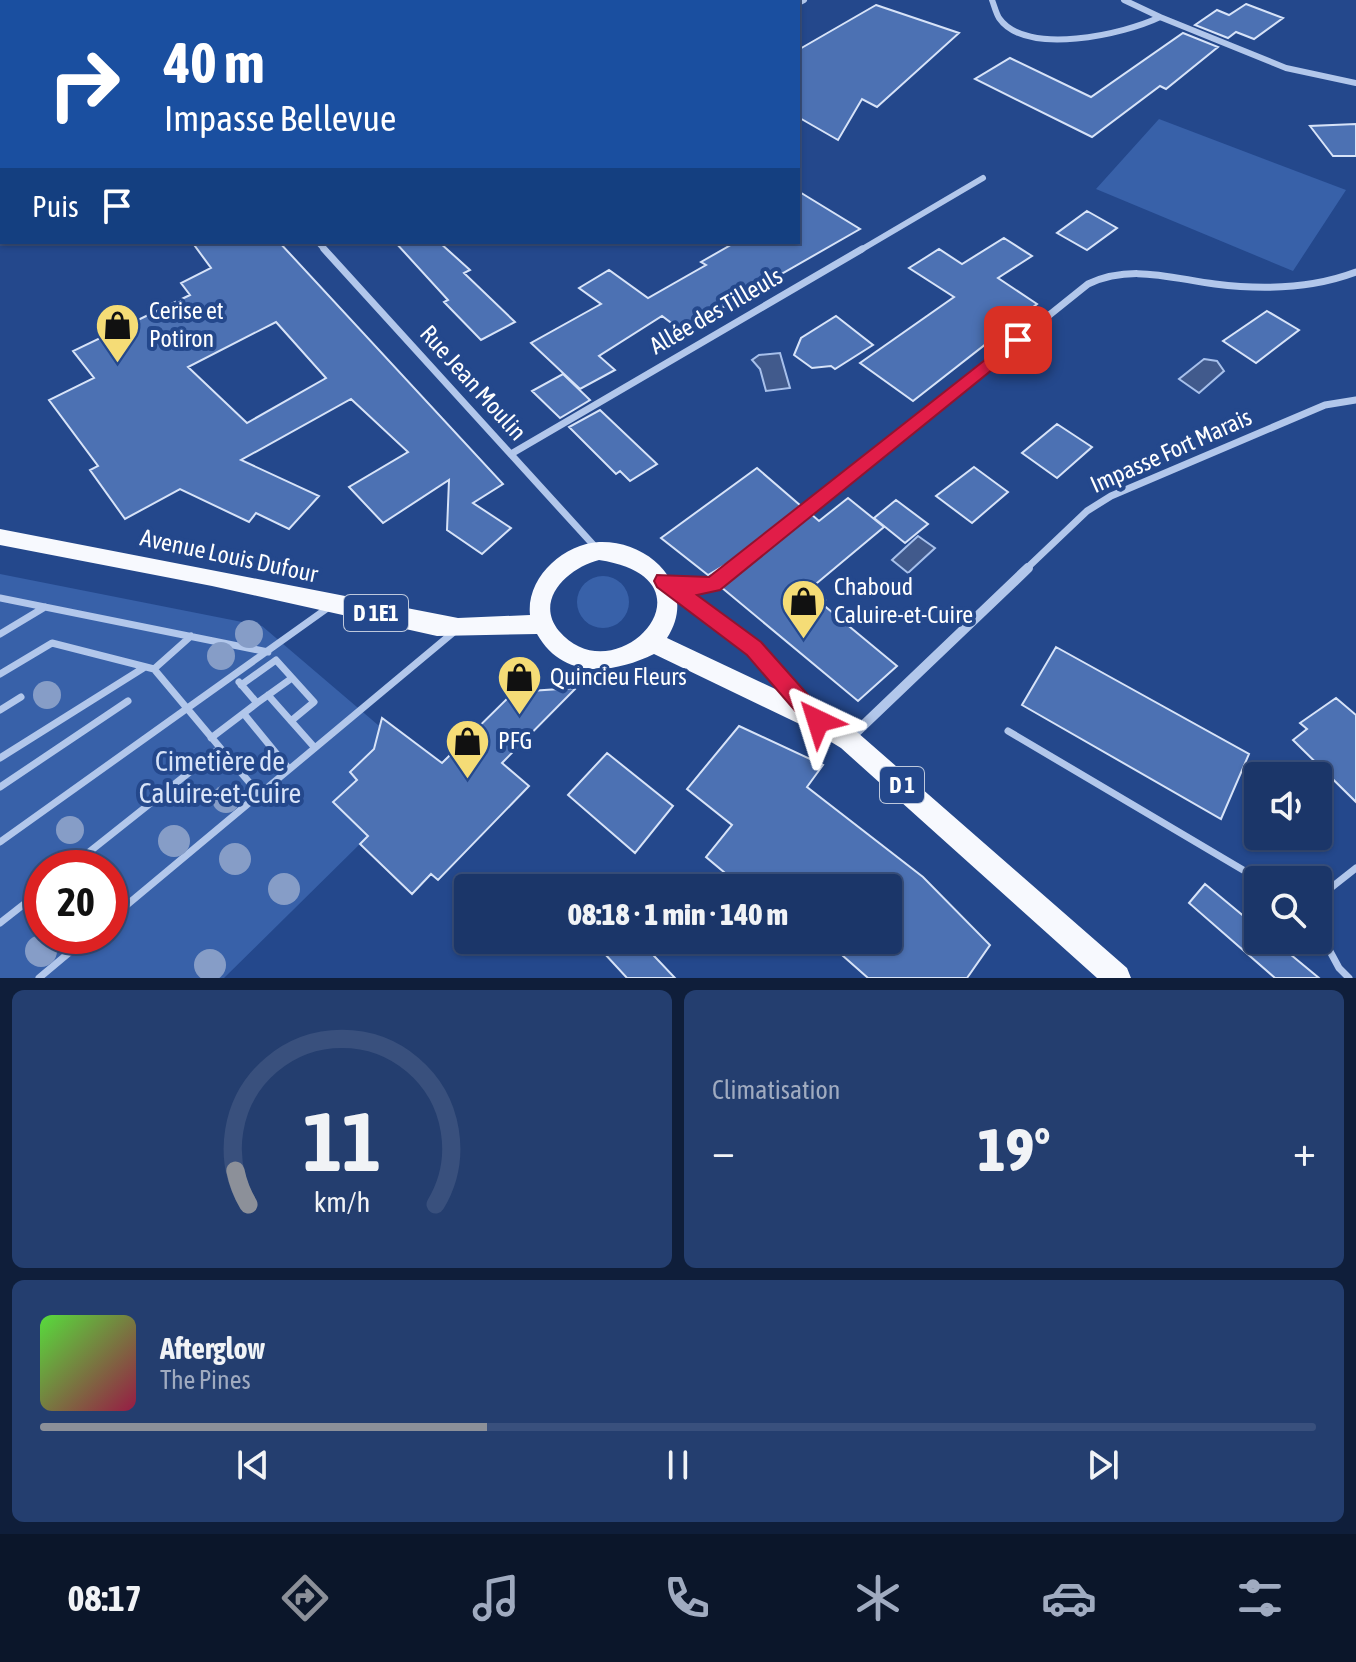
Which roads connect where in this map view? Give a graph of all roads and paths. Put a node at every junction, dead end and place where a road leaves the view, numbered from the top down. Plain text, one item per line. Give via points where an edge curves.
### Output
1 (992, 0) edge
2 (1124, 0) edge
3 (1160, 17) junction
4 (1356, 83) edge
5 (983, 178) dead end
6 (320, 244) edge
7 (1356, 272) edge
8 (1356, 400) edge
9 (511, 454) junction
10 (0, 537) edge
11 (599, 551) junction
12 (664, 581) junction
13 (0, 598) edge
14 (332, 604) junction
15 (45, 607) junction
16 (542, 624) junction
17 (458, 628) junction
18 (0, 634) edge
19 (191, 636) junction
20 (652, 642) junction
21 (268, 652) junction
22 (150, 668) junction
23 (0, 674) edge
24 (234, 676) junction
25 (292, 678) junction
26 (241, 685) junction
27 (268, 695) junction
28 (21, 697) dead end
29 (128, 701) dead end
30 (257, 703) junction
31 (0, 710) edge
32 (187, 710) junction
33 (244, 714) junction
34 (291, 721) junction
35 (818, 721) junction
36 (1008, 731) dead end
37 (211, 738) junction
38 (849, 740) junction
39 (220, 748) junction
40 (315, 748) junction
41 (0, 758) edge
42 (289, 769) junction
43 (0, 787) edge
44 (259, 794) junction
45 (0, 842) edge
46 (92, 850) edge
47 (1356, 868) edge
48 (1244, 871) edge
49 (1332, 887) edge
50 (24, 904) edge
51 (128, 904) edge
52 (0, 923) edge
53 (68, 954) edge
54 (1331, 954) edge
55 (39, 978) edge
56 (1117, 978) edge
57 (1349, 978) edge

1 - 3 street via 997,15 1013,27 1062,40 1132,32
2 - 3 street
3 - 4 street via 1286,68
5 - 9 street, Allée des Tilleuls
6 - 9 street, Rue Jean Moulin
7 - 12 street via 1302,287 1199,282 1155,271 1105,274 714,584 692,587
8 - 38 street, Impasse Fort Marais via 1325,405 1087,511
9 - 11 street, Rue Jean Moulin
10 - 14 main road, Avenue Louis Dufour / D 1E1
11 - 12 main road via 637,556
11 - 16 main road via 580,555 552,576 540,607
12 - 20 main road via 669,612
12 - 35 lane via 754,648
13 - 15 lane
14 - 17 main road, Avenue Louis Dufour / D 1E1
14 - 21 lane
15 - 18 lane
15 - 19 lane
16 - 17 main road, Avenue Louis Dufour / D 1E1
16 - 20 main road via 551,639 585,659 626,657
17 - 40 lane
19 - 21 lane
19 - 22 lane
20 - 35 main road, D 1
21 - 24 lane
22 - 23 lane via 52,643
22 - 32 lane
22 - 41 lane
24 - 26 lane
24 - 32 lane
25 - 26 lane via 276,660
25 - 27 lane
25 - 34 lane via 314,702
26 - 30 lane
27 - 30 lane
27 - 34 lane
28 - 31 lane
29 - 43 lane
30 - 33 lane
32 - 37 lane
32 - 45 lane
33 - 37 lane
33 - 42 lane
34 - 40 lane
35 - 38 main road, D 1
36 - 48 lane
37 - 39 lane
38 - 56 main road, D 1
39 - 44 lane
39 - 46 lane
40 - 42 lane
42 - 44 lane
44 - 51 lane
47 - 49 lane
50 - 52 lane
53 - 55 lane
54 - 57 lane

